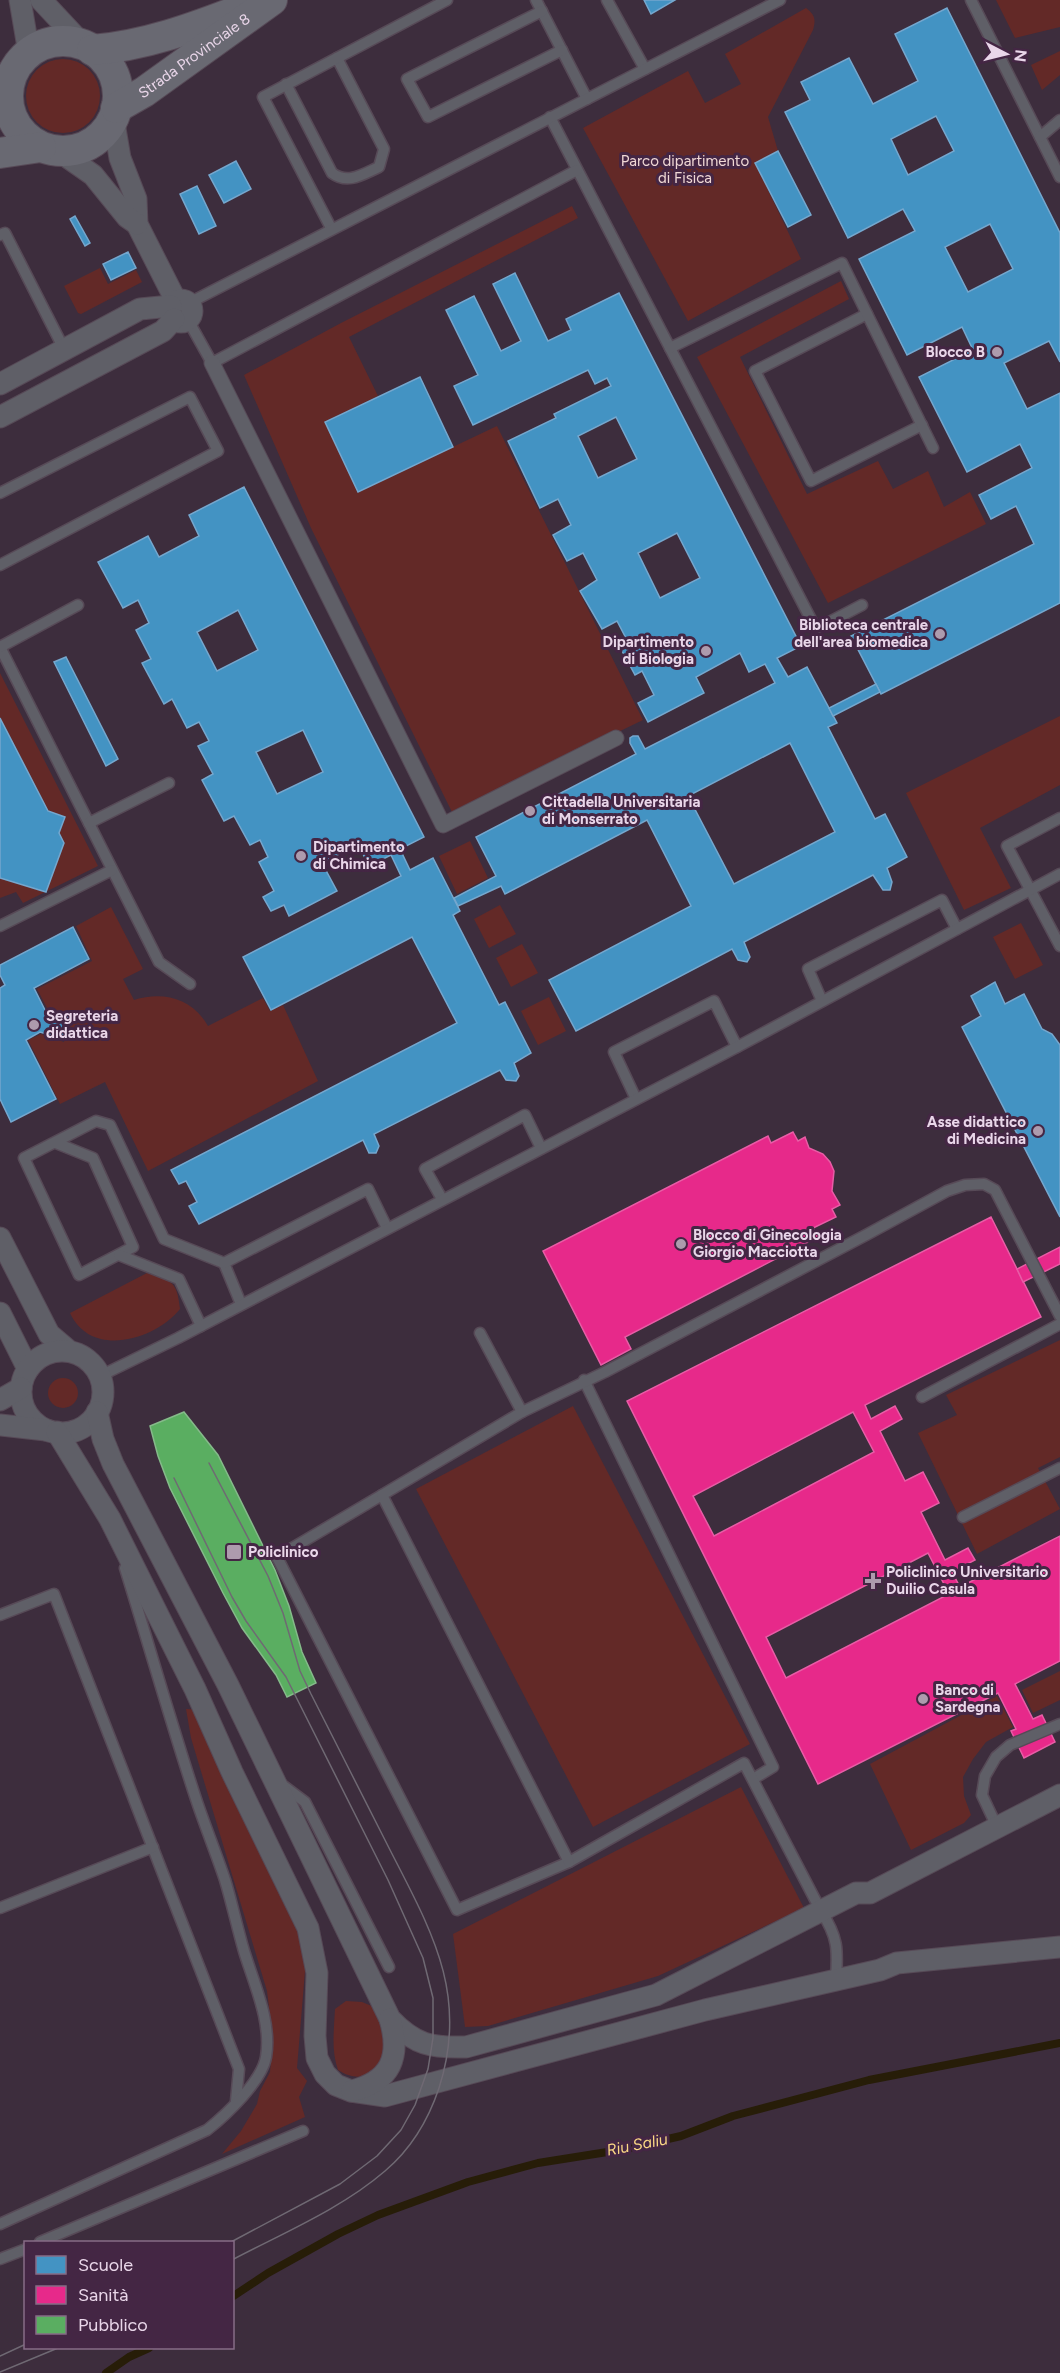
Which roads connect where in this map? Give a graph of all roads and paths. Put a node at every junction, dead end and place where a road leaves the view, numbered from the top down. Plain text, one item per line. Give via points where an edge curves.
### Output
1 (20, 0) edge
2 (41, 0) edge
3 (264, 0) edge
4 (272, 0) edge
5 (447, 0) edge
6 (536, 0) edge
7 (608, 0) edge
8 (971, 0) edge
9 (777, 1) edge
10 (542, 11) junction
11 (88, 48) junction
12 (562, 50) junction
13 (337, 58) junction
14 (645, 69) junction
15 (14, 74) edge
16 (286, 84) junction
17 (587, 99) junction
18 (115, 113) junction
19 (550, 117) junction
20 (1060, 120) edge
21 (1040, 137) junction
22 (51, 150) junction
23 (0, 153) edge
24 (577, 170) junction
25 (1060, 177) edge
26 (137, 224) junction
27 (331, 228) junction
28 (0, 235) edge
29 (179, 310) junction
30 (867, 314) junction
31 (670, 348) junction
32 (64, 350) junction
33 (212, 363) junction
34 (0, 384) edge
35 (0, 417) edge
36 (922, 425) junction
37 (933, 448) dead end
38 (0, 493) edge
39 (0, 565) edge
40 (78, 605) dead end
41 (862, 605) dead end
42 (0, 647) edge
43 (616, 738) dead end
44 (169, 783) dead end
45 (1060, 818) edge
46 (88, 823) junction
47 (112, 870) junction
48 (1060, 874) edge
49 (1030, 890) junction
50 (0, 926) edge
51 (957, 929) junction
52 (1060, 946) edge
53 (190, 984) dead end
54 (822, 1001) junction
55 (737, 1047) junction
56 (636, 1099) junction
57 (56, 1143) junction
58 (541, 1148) junction
59 (442, 1199) junction
60 (387, 1228) junction
61 (0, 1238) edge
62 (119, 1255) junction
63 (224, 1263) junction
64 (241, 1304) junction
65 (0, 1313) edge
66 (1060, 1316) edge
67 (1060, 1324) edge
68 (201, 1326) junction
69 (480, 1333) dead end
70 (69, 1351) junction
71 (100, 1376) junction
72 (24, 1378) junction
73 (584, 1380) junction
74 (922, 1396) dead end
75 (0, 1400) edge
76 (97, 1412) junction
77 (522, 1412) junction
78 (0, 1425) edge
79 (51, 1431) junction
80 (1060, 1468) edge
81 (382, 1495) junction
82 (963, 1517) dead end
83 (110, 1519) junction
84 (0, 1615) edge
85 (1060, 1724) edge
86 (271, 1776) junction
87 (753, 1779) junction
88 (1060, 1795) edge
89 (997, 1827) junction
90 (153, 1847) junction
91 (569, 1862) junction
92 (0, 1908) edge
93 (821, 1911) junction
94 (1060, 1947) edge
95 (389, 1967) dead end
96 (836, 1979) junction
97 (390, 2019) junction
98 (351, 2091) junction
99 (236, 2101) junction
100 (303, 2131) dead end
101 (0, 2224) edge
102 (42, 2241) edge
103 (24, 2250) edge
104 (0, 2259) edge

1 - 15 street
2 - 11 street
3 - 11 main road, Strada Provinciale 8 via 150,42 124,48
4 - 18 main road, Strada Provinciale 8
5 - 13 lane
6 - 10 lane
7 - 14 lane
8 - 21 lane
9 - 14 lane
10 - 12 lane
10 - 12 lane via 407,79 428,117
11 - 15 main road via 55,42 37,48
11 - 18 main road via 106,63 115,80
12 - 17 lane
13 - 16 lane
13 - 16 lane via 384,149 379,167 350,179 332,173
14 - 17 lane
15 - 22 main road via 8,94 14,122 25,137
16 - 27 lane via 263,97
17 - 19 lane
18 - 22 main road via 103,134 88,146 70,151
18 - 26 street via 120,158 136,199
19 - 24 lane
19 - 27 lane
20 - 21 lane
21 - 25 lane
22 - 23 main road
22 - 26 street via 93,175
24 - 31 lane
24 - 33 lane
26 - 29 street
27 - 29 lane
28 - 32 lane via 5,233
29 - 32 street via 140,309
29 - 33 lane
29 - 35 street via 163,331
30 - 31 lane via 842,263
30 - 36 lane
30 - 36 lane via 755,370 811,481
31 - 41 lane via 816,629
32 - 34 street
33 - 43 street via 443,825
36 - 37 lane
38 - 39 lane via 190,397 218,451
40 - 42 lane
42 - 46 lane
44 - 46 lane
45 - 49 lane via 1007,846
46 - 47 lane
47 - 50 lane
47 - 53 lane via 159,962
48 - 49 lane
49 - 51 lane
49 - 52 lane
51 - 54 lane
51 - 54 lane via 942,900 808,969
54 - 55 lane
55 - 56 lane
55 - 56 lane via 714,1001 614,1052
56 - 58 lane
57 - 62 lane via 93,1158 133,1247
57 - 62 lane via 24,1158 79,1275
57 - 63 lane via 96,1121 110,1125 164,1239
58 - 59 lane
58 - 59 lane via 525,1115 425,1169
59 - 60 lane
60 - 63 lane via 368,1189
60 - 64 lane
61 - 70 street via 49,1334
62 - 68 lane via 179,1279
63 - 64 lane
64 - 68 lane
65 - 72 street
66 - 73 lane via 994,1190 984,1184 965,1185 946,1191
67 - 74 lane
68 - 71 lane
69 - 77 lane
70 - 71 street via 81,1356
70 - 72 street via 45,1354 35,1360
71 - 76 street via 102,1394
72 - 75 street
72 - 79 street via 22,1401 27,1413
73 - 77 lane
73 - 87 lane via 773,1767
76 - 79 street via 80,1429
76 - 86 street via 113,1464
77 - 81 lane
78 - 79 street
79 - 83 street
80 - 82 lane
81 - 91 lane
81 - 91 lane via 277,1557 457,1910
83 - 98 street via 308,1928 317,1973 318,2058 325,2074 336,2085
83 - 99 lane via 261,2003 267,2038 264,2068
84 - 90 lane via 54,1594
85 - 89 lane via 1010,1745 996,1757 985,1776 982,1795
86 - 95 lane via 305,1802
86 - 97 street
87 - 91 lane via 744,1763
87 - 93 lane
88 - 89 street
89 - 93 street via 870,1893 856,1893
90 - 92 lane
90 - 99 lane via 239,2069
93 - 96 lane via 838,1947
93 - 97 street via 656,1995 466,2047 423,2044 406,2035
94 - 96 street via 897,1963
96 - 98 street via 385,2096
97 - 98 street via 395,2037 389,2068 380,2080
99 - 101 lane via 207,2130
100 - 102 lane
103 - 104 lane

